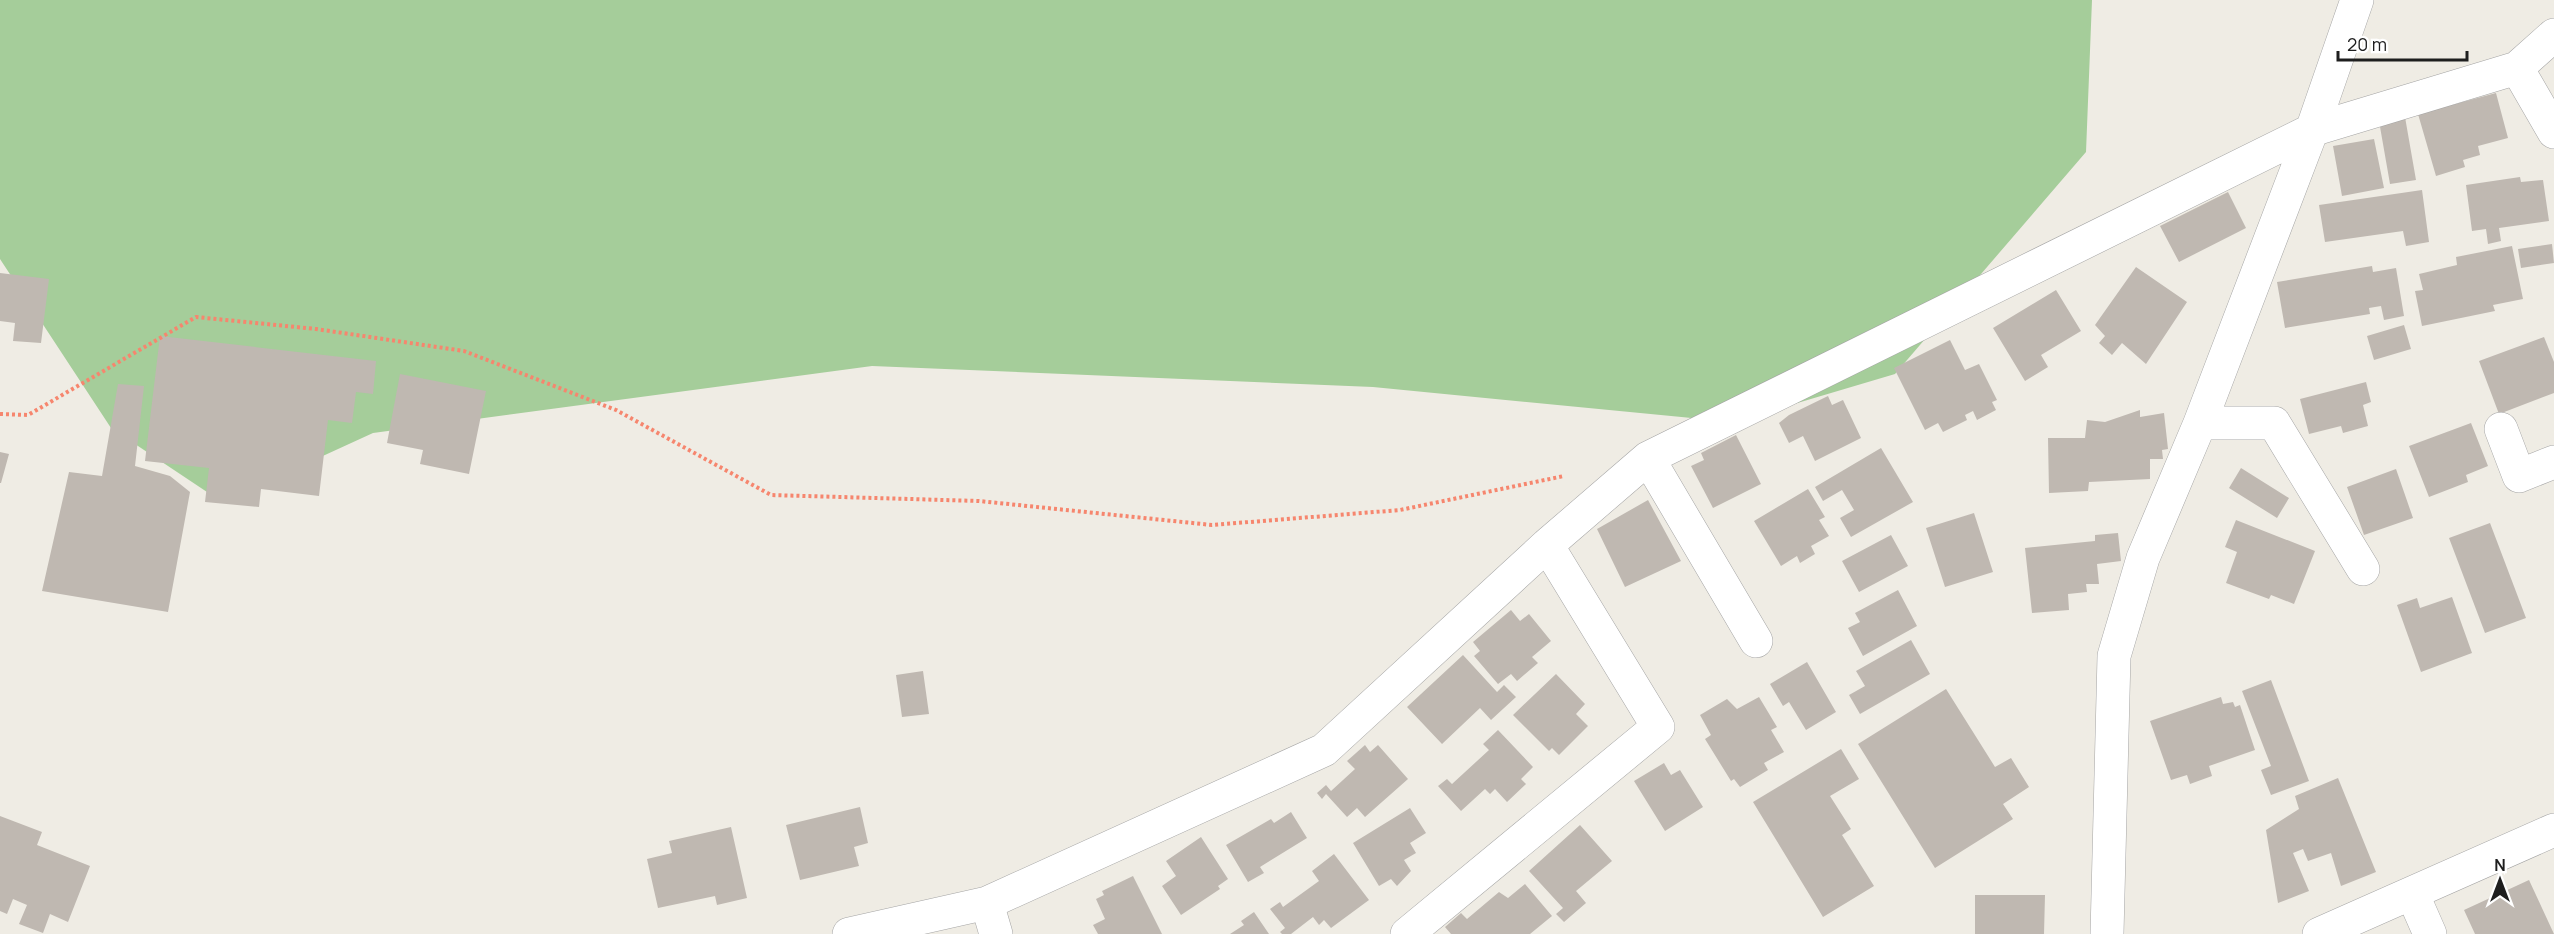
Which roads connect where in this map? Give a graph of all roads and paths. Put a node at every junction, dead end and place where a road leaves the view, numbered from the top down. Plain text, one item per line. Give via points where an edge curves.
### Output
1 (2357, 0) edge
2 (2554, 35) edge
3 (2517, 68) junction
4 (2312, 130) junction
5 (2554, 132) edge
6 (0, 414) edge
7 (2200, 423) junction
8 (2500, 429) dead end
9 (1648, 458) junction
10 (2554, 462) edge
11 (1600, 500) junction
12 (1547, 545) junction
13 (2362, 568) dead end
14 (1756, 641) dead end
15 (2554, 830) edge
16 (2412, 893) junction
17 (987, 903) junction
18 (849, 934) edge
19 (996, 934) edge
20 (1407, 934) edge
21 (2107, 934) edge
22 (2319, 934) edge
23 (2430, 934) edge

1 - 4 street
2 - 3 street
3 - 4 street
3 - 5 street
4 - 7 street
4 - 9 street
6 - 11 path via 28,415 196,317 316,329 464,351 615,410 771,495 979,501 1212,525 1400,510 1588,471
7 - 13 street via 2274,423
7 - 21 street via 2143,558 2114,656
8 - 10 street via 2519,476
9 - 11 street
9 - 14 street
11 - 12 street
12 - 17 street via 1324,750
12 - 20 street via 1658,728
15 - 16 street
16 - 22 street
16 - 23 street
17 - 18 street
17 - 19 street

